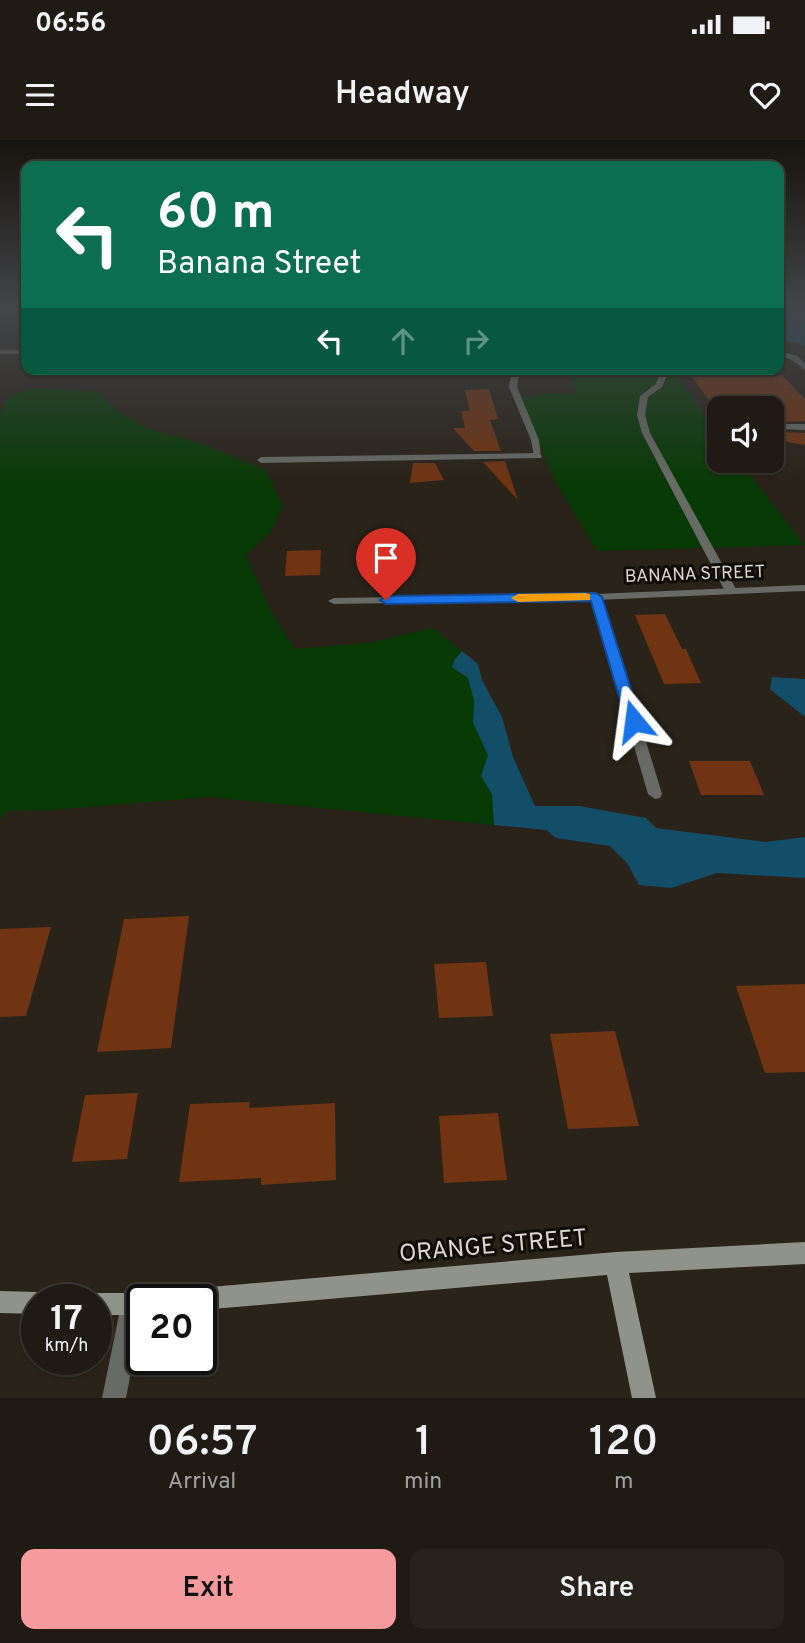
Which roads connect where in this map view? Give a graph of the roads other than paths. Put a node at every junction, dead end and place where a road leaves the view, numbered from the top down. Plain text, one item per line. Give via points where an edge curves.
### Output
1 (515, 375) edge
2 (663, 375) edge
3 (805, 427) edge
4 (784, 428) edge
5 (261, 460) dead end
6 (805, 588) edge
7 (731, 591) junction
8 (596, 597) junction
9 (334, 601) dead end
10 (655, 794) dead end
11 (805, 1253) edge
12 (617, 1262) junction
13 (217, 1297) edge
14 (0, 1302) edge
15 (21, 1303) edge
16 (126, 1349) edge
17 (114, 1398) edge
18 (644, 1398) edge

1 - 5 street via 513,387 538,456
2 - 7 street via 659,385 644,396 641,415
3 - 4 street
6 - 7 street, BANANA STREET
7 - 8 street, BANANA STREET
8 - 9 street, BANANA STREET
8 - 10 street
11 - 12 street, ORANGE STREET
12 - 13 street, ORANGE STREET
12 - 18 street
14 - 15 street
16 - 17 street

